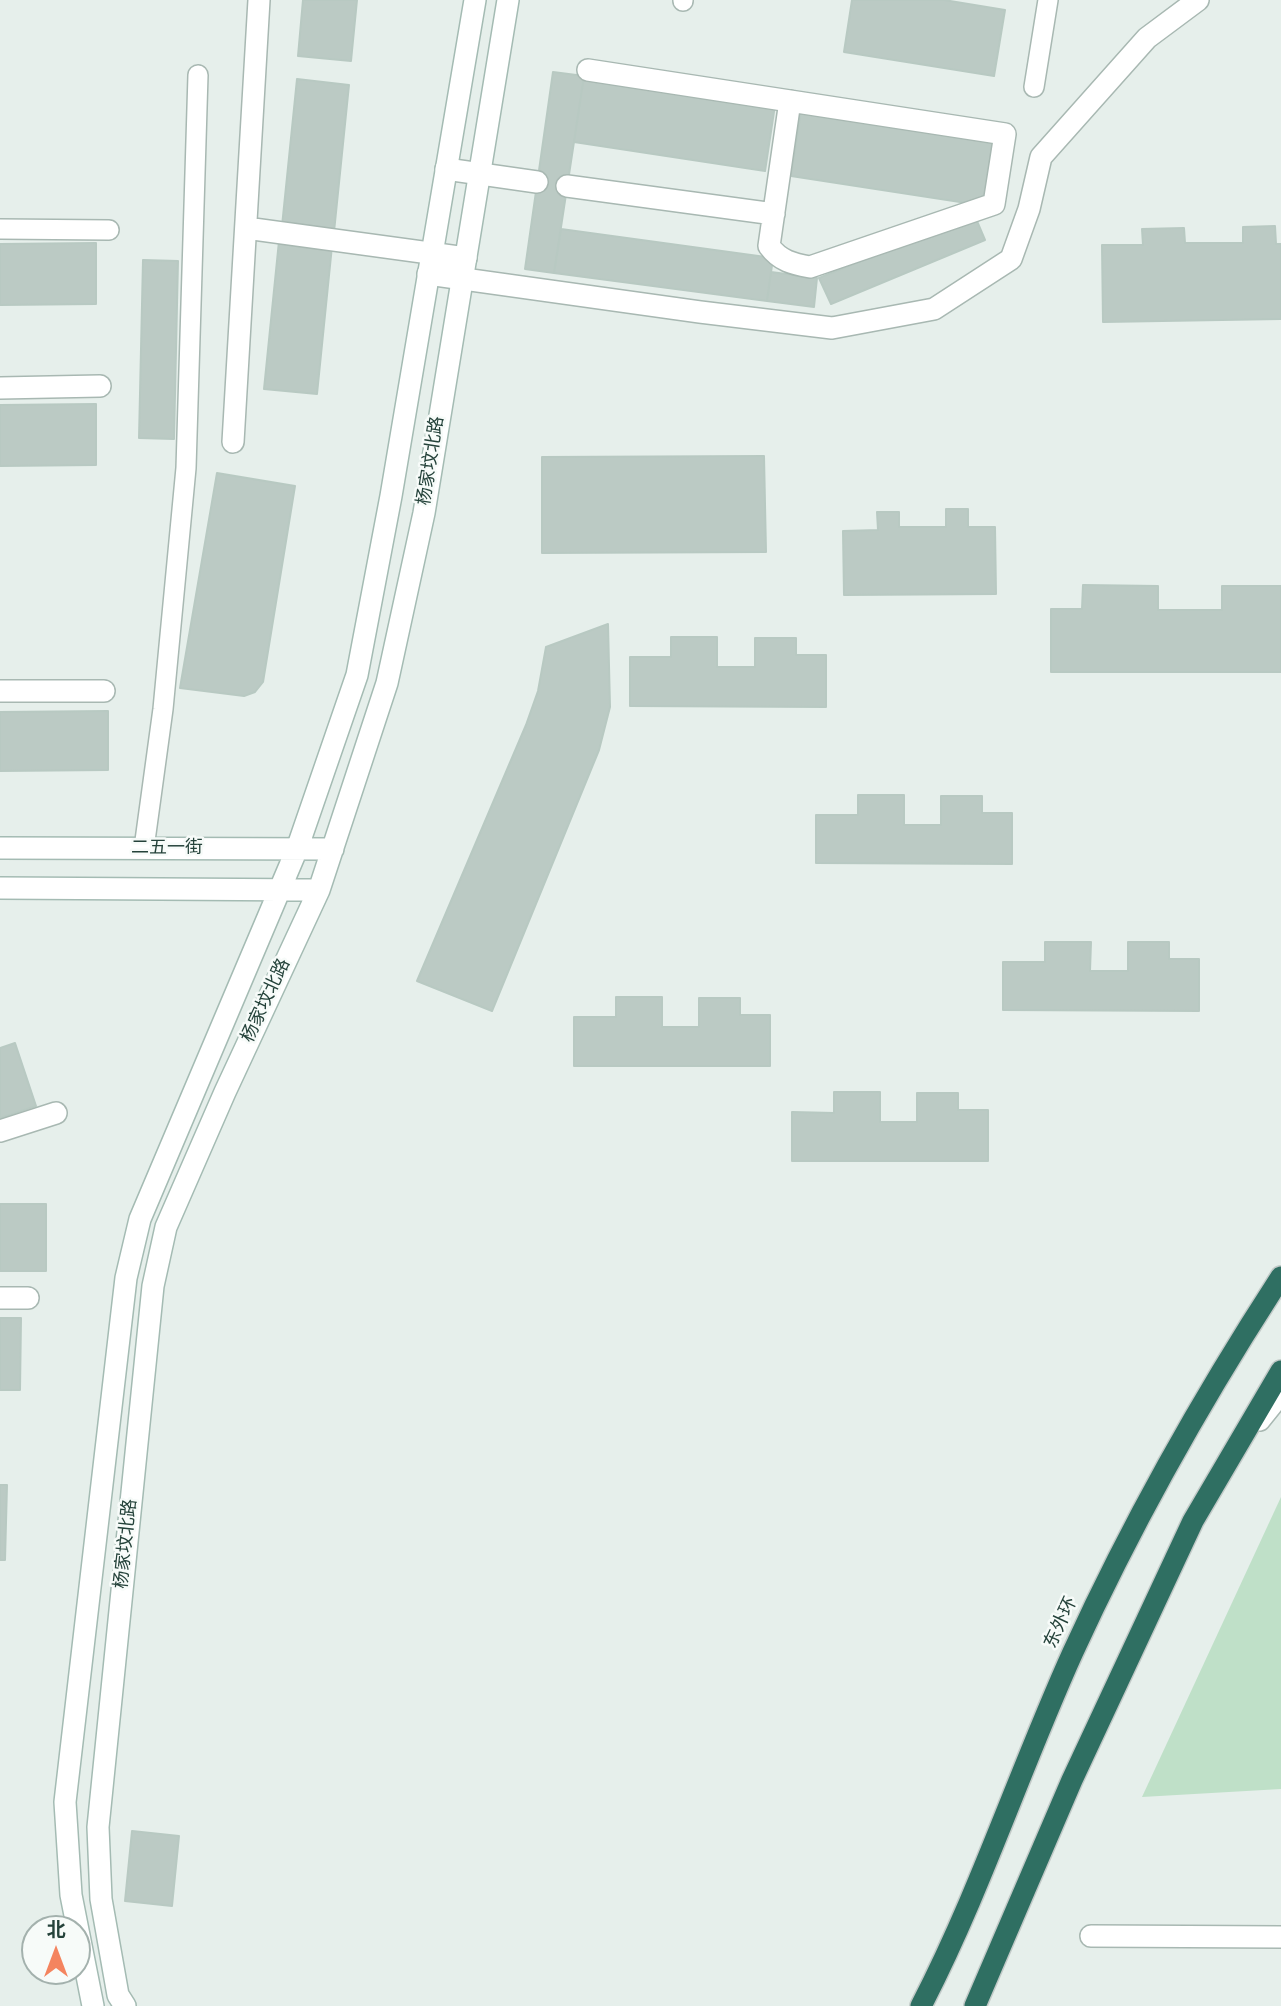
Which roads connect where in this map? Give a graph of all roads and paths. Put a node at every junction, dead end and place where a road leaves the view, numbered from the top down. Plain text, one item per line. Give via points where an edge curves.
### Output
1 (259, 0) edge
2 (475, 0) edge
3 (509, 0) edge
4 (1048, 0) edge
5 (1198, 0) edge
6 (588, 70) dead end
7 (198, 75) dead end
8 (1034, 87) dead end
9 (790, 101) junction
10 (446, 169) junction
11 (480, 174) junction
12 (537, 182) dead end
13 (567, 186) dead end
14 (774, 214) junction
15 (246, 228) junction
16 (0, 229) edge
17 (109, 230) dead end
18 (430, 264) junction
19 (464, 269) junction
20 (100, 386) dead end
21 (0, 387) edge
22 (233, 442) dead end
23 (0, 691) edge
24 (104, 691) dead end
25 (0, 848) edge
26 (144, 848) junction
27 (297, 849) junction
28 (333, 849) junction
29 (0, 888) edge
30 (281, 889) junction
31 (319, 890) junction
32 (56, 1113) dead end
33 (0, 1131) edge
34 (1281, 1278) edge
35 (0, 1298) edge
36 (28, 1298) dead end
37 (1281, 1371) edge
38 (1281, 1395) edge
39 (1231, 1457) junction
40 (1091, 1936) dead end
41 (1281, 1937) edge
42 (122, 2000) edge
43 (94, 2006) edge
44 (920, 2006) edge
45 (975, 2006) edge

1 - 15 main road
2 - 10 main road, 杨家坟北路
3 - 11 main road, 杨家坟北路
4 - 8 lane
5 - 19 main road via 1147,38 1041,157 1011,259 934,310 832,328 700,312
6 - 9 main road
7 - 26 lane via 186,468 163,709
9 - 14 main road
9 - 14 main road via 1005,134 995,204 810,267 776,256 769,246
10 - 11 main road
10 - 18 main road, 杨家坟北路
11 - 12 main road
11 - 19 main road, 杨家坟北路
13 - 14 main road
15 - 18 main road
15 - 22 main road
16 - 17 lane
18 - 19 main road
18 - 27 main road, 杨家坟北路 via 357,675
19 - 28 main road, 杨家坟北路 via 424,513 387,683
20 - 21 main road
23 - 24 main road
25 - 26 main road, 二五一街
26 - 27 main road, 二五一街
27 - 28 main road, 二五一街
27 - 30 main road, 杨家坟北路
28 - 31 main road, 杨家坟北路
29 - 30 main road
30 - 31 main road
30 - 43 main road, 杨家坟北路 via 140,1220 126,1278 65,1802 71,1895
31 - 42 main road, 杨家坟北路 via 166,1227 153,1286 98,1827 100,1899
32 - 33 main road
34 - 44 highway, 东外环 via 1152,1490 1073,1652 948,1954
35 - 36 main road
37 - 39 highway
38 - 39 lane
39 - 45 highway via 1193,1521 1072,1780
40 - 41 main road
42 - 43 main road

